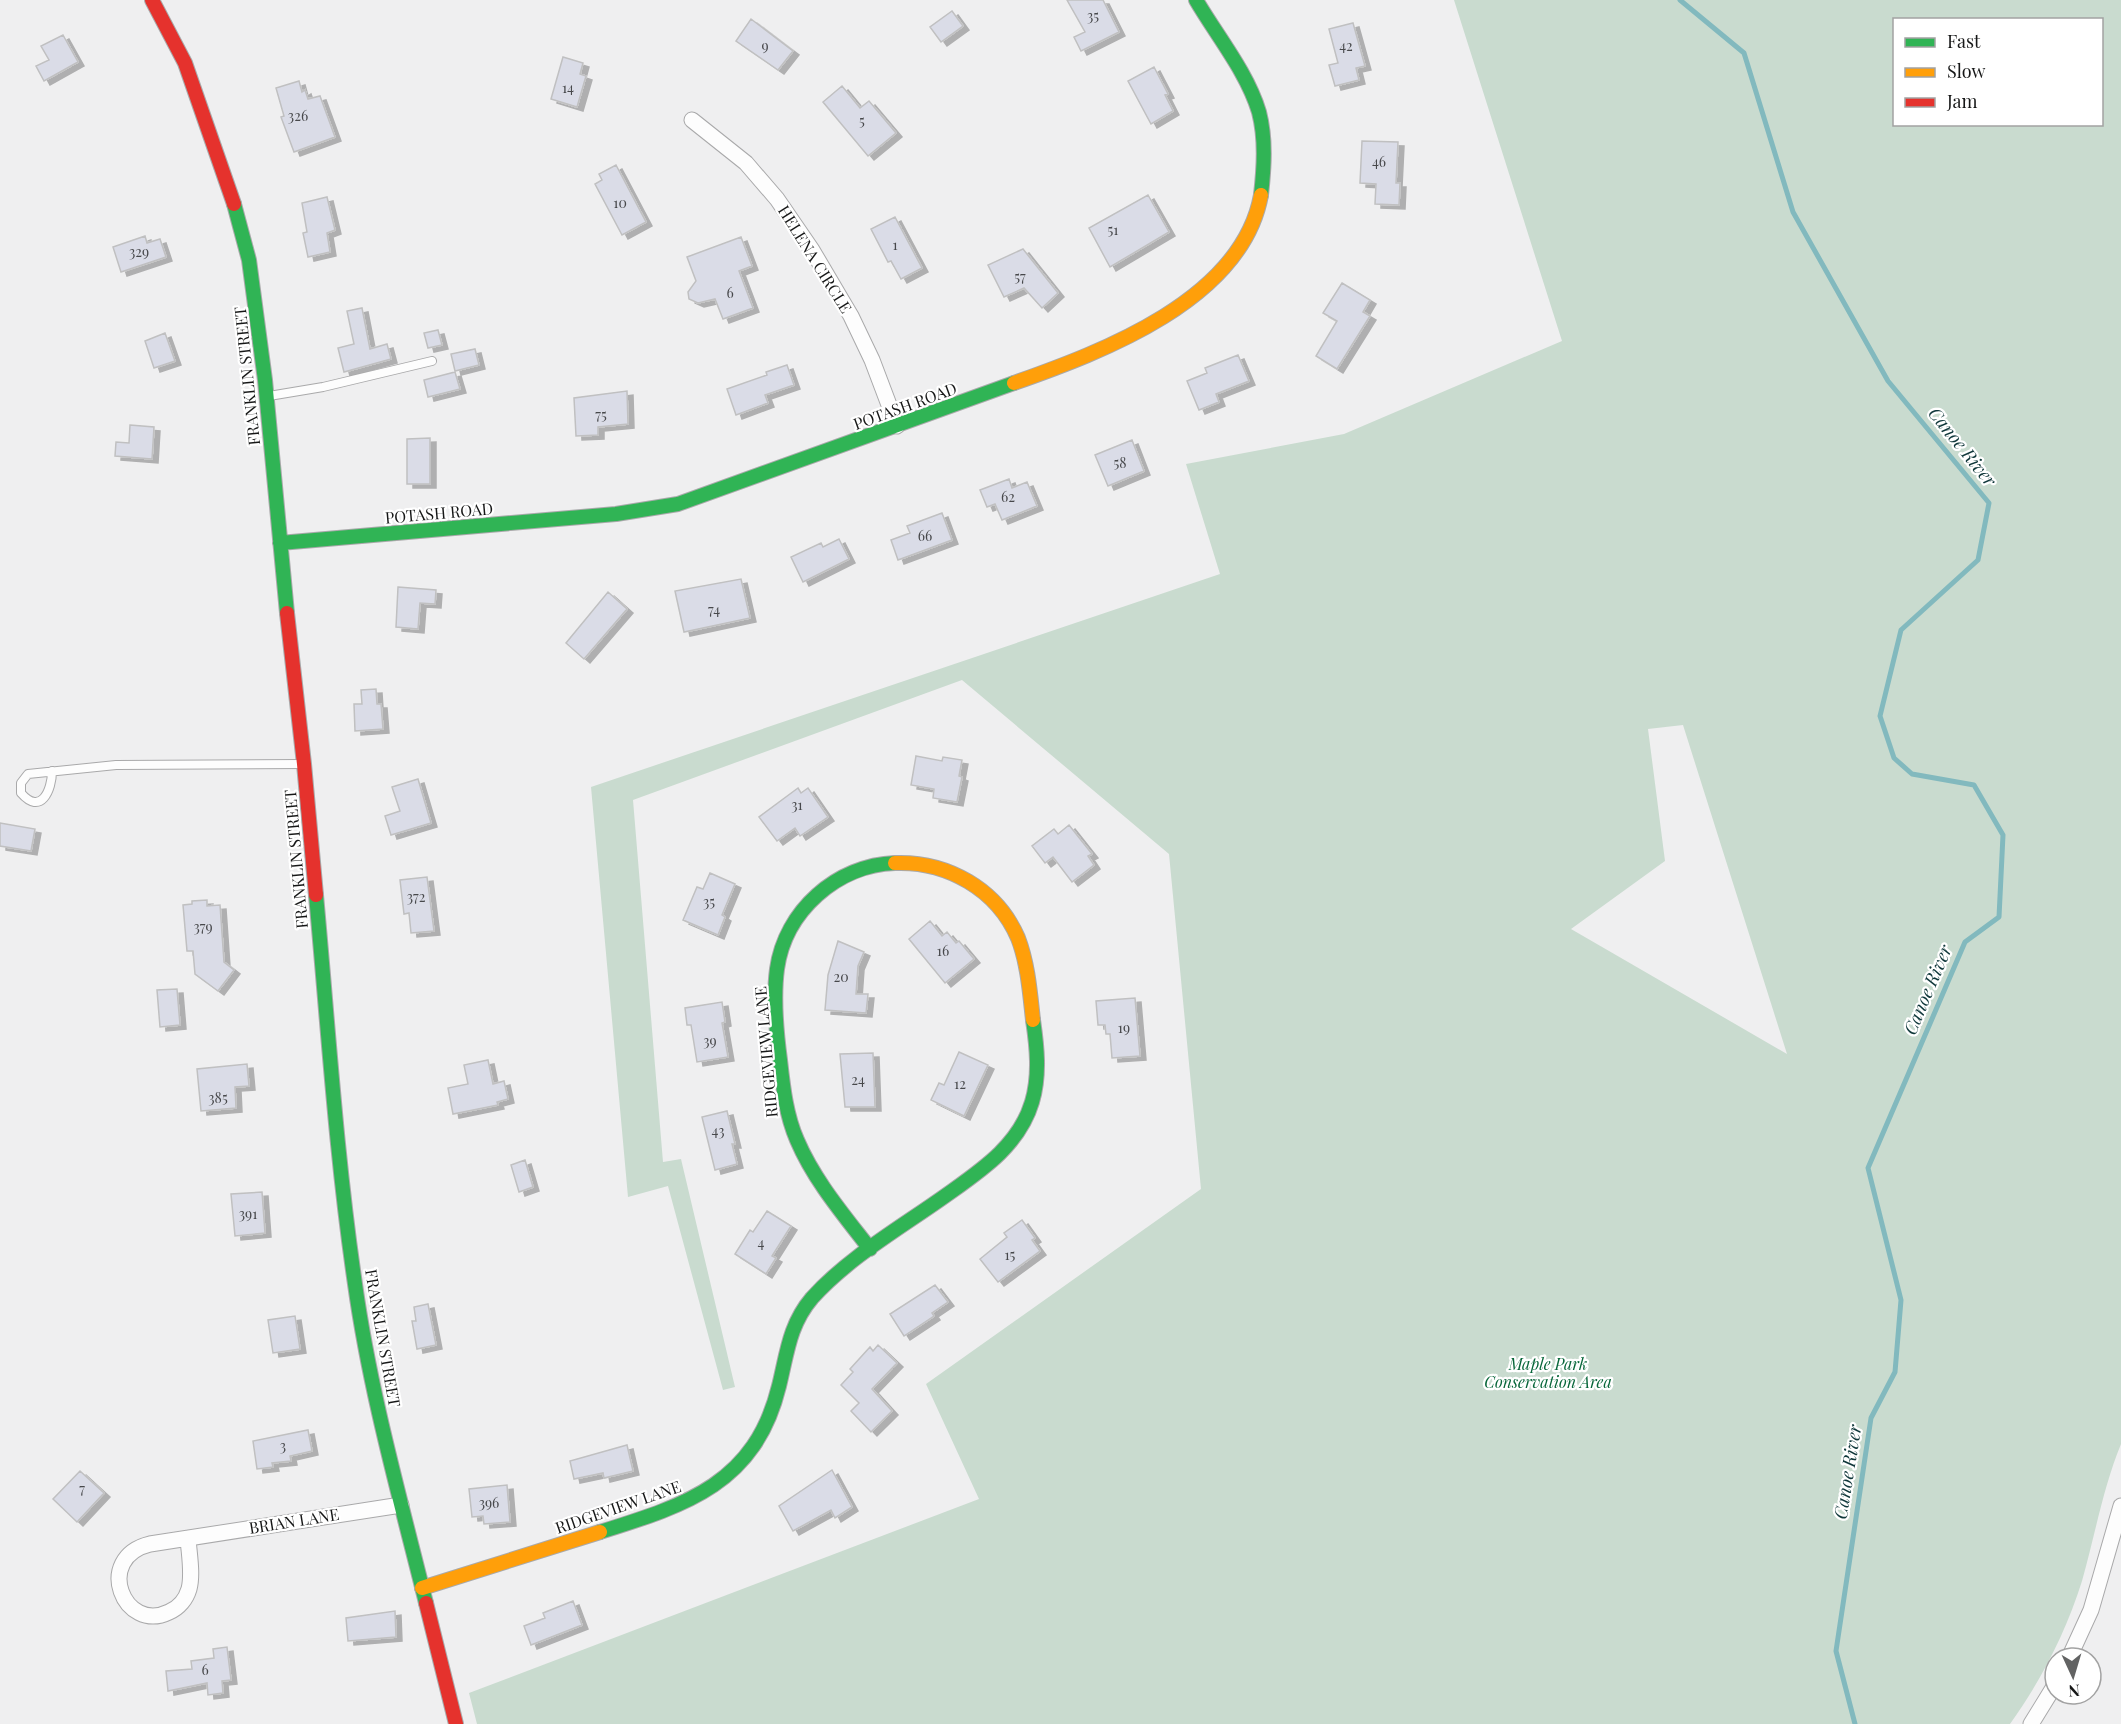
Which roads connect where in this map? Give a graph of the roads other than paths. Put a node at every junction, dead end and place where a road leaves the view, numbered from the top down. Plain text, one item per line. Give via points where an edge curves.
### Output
1 (152, 0) edge
2 (1196, 0) edge
3 (692, 120) dead end
4 (432, 361) dead end
5 (266, 397) junction
6 (897, 426) junction
7 (280, 543) junction
8 (304, 764) junction
9 (52, 771) junction
10 (870, 1249) junction
11 (401, 1505) junction
12 (2121, 1506) edge
13 (188, 1538) junction
14 (422, 1588) junction
15 (2074, 1646) edge
16 (2043, 1704) edge
17 (456, 1724) edge
18 (2031, 1724) edge

1 - 5 street, FRANKLIN STREET via 184,63 237,212 249,260
2 - 6 street, POTASH ROAD via 1255,103 1263,131 1259,202 1237,251 1214,278 1191,296 1125,338 1073,362
3 - 6 street, HELENA CIRCLE via 746,163 806,242 856,325
4 - 5 lane
5 - 7 street, FRANKLIN STREET
6 - 7 street, POTASH ROAD via 699,498 658,508
7 - 8 street, FRANKLIN STREET
8 - 9 lane via 116,765
8 - 11 street, FRANKLIN STREET via 355,1286
9 - 9 lane via 28,774 21,783 21,793 27,800 35,802 48,795
10 - 10 street, RIDGEVIEW LANE via 1001,1153 1025,1122 1035,1089 1037,1045 1027,968 1012,924 993,900 969,880 941,867 910,861 864,867 823,888 801,910 786,937 775,982 784,1095 792,1130 810,1168
10 - 14 street, RIDGEVIEW LANE via 820,1288 799,1315 790,1335 777,1401 768,1424 735,1470 689,1501 663,1512
11 - 13 street, BRIAN LANE
11 - 14 street, FRANKLIN STREET
12 - 15 street via 2091,1610
13 - 13 street, BRIAN LANE via 143,1546 125,1558 118,1579 129,1606 142,1614 157,1616 183,1602 190,1588
14 - 17 street, FRANKLIN STREET
16 - 18 street

